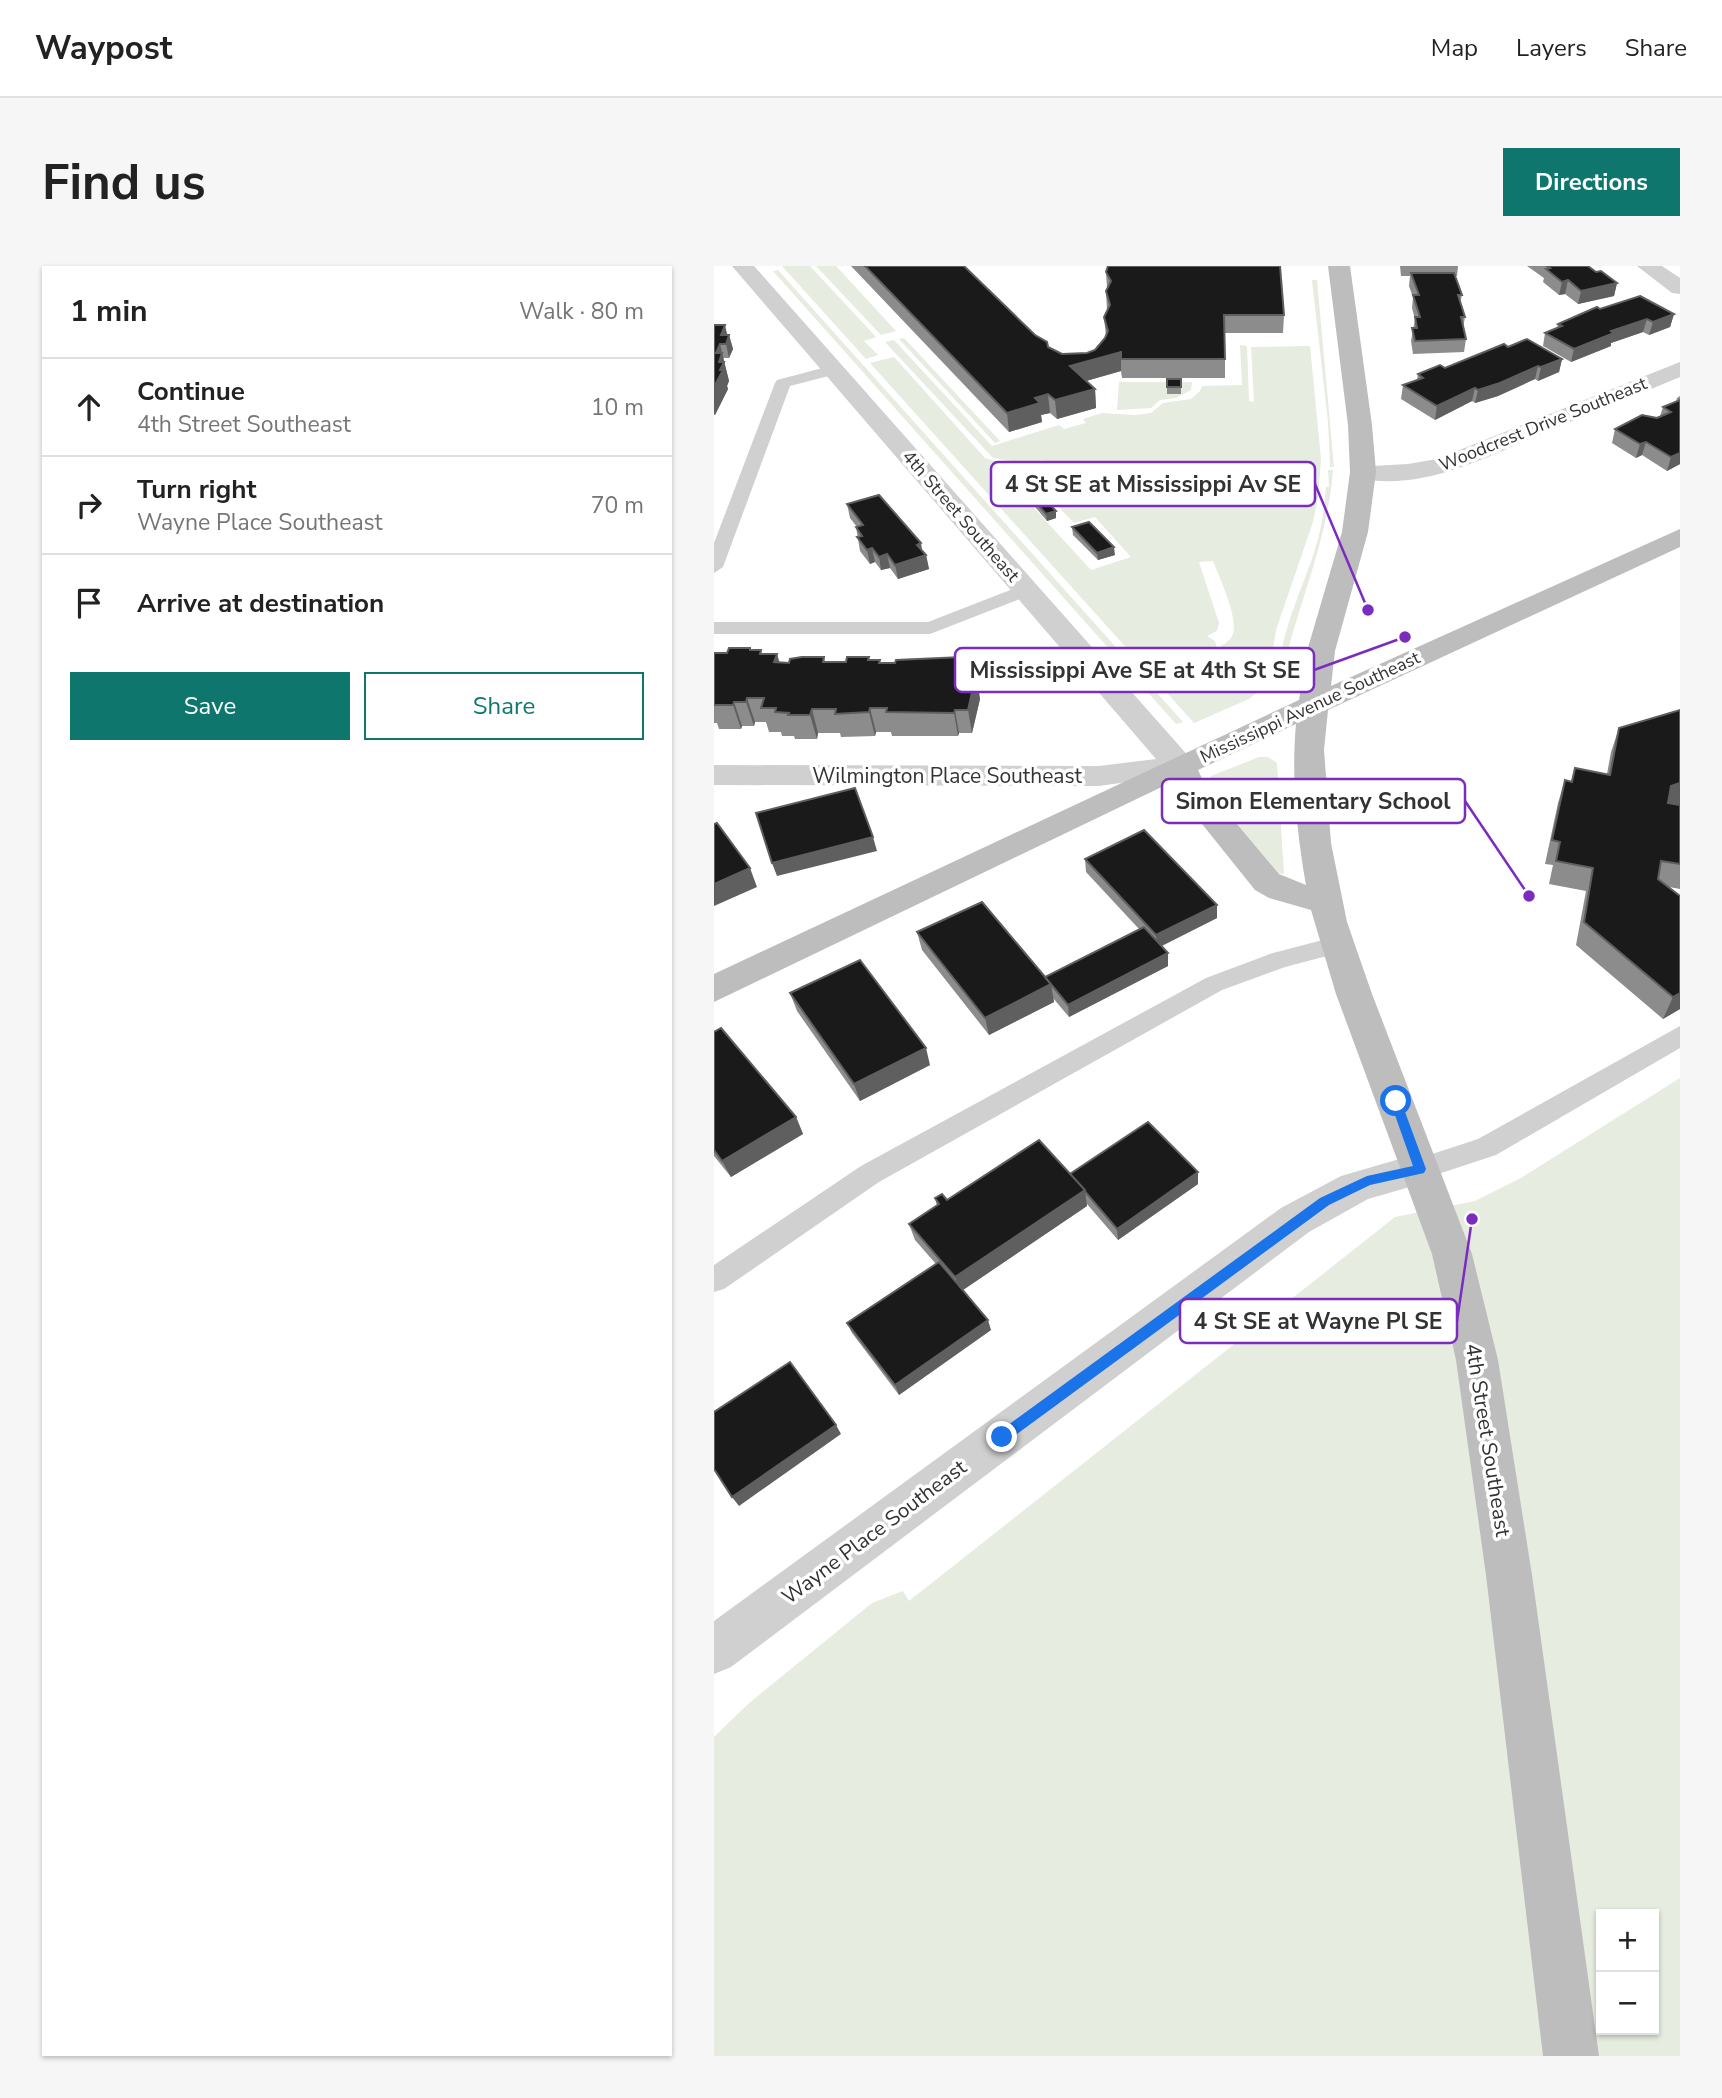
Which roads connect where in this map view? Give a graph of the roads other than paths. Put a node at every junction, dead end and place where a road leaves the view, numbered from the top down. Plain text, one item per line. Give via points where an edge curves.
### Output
1 (743, 266) edge
2 (1339, 266) edge
3 (1647, 266) edge
4 (1680, 288) edge
5 (1680, 369) edge
6 (834, 370) junction
7 (1363, 472) junction
8 (1680, 537) edge
9 (714, 567) edge
10 (1026, 590) junction
11 (714, 628) edge
12 (1313, 706) junction
13 (1180, 766) junction
14 (714, 775) edge
15 (1325, 902) junction
16 (1338, 945) junction
17 (714, 989) edge
18 (1680, 1036) edge
19 (1420, 1169) junction
20 (714, 1280) edge
21 (714, 1650) edge
22 (1570, 2056) edge

1 - 6 street, 4th Street Southeast
2 - 7 street, 4th Street Southeast
3 - 4 street
5 - 7 street, Woodcrest Drive Southeast via 1444,465 1408,472
6 - 9 lane via 783,383
6 - 10 street, 4th Street Southeast
7 - 12 street, 4th Street Southeast via 1355,532 1321,651
8 - 12 street, Mississippi Avenue Southeast
10 - 11 lane via 930,628
10 - 13 street, 4th Street Southeast
12 - 13 street, Mississippi Avenue Southeast
12 - 15 street, 4th Street Southeast via 1310,784
13 - 14 street, Wilmington Place Southeast via 1099,776
13 - 15 street via 1193,792 1267,882
13 - 17 street, Mississippi Avenue Southeast
15 - 16 street, 4th Street Southeast
16 - 19 street, 4th Street Southeast
16 - 20 lane via 1281,959 1214,984 870,1174
18 - 19 lane via 1487,1147
19 - 21 street, Wayne Place Southeast via 1367,1181 1295,1220
19 - 22 street, 4th Street Southeast via 1452,1254 1477,1360

